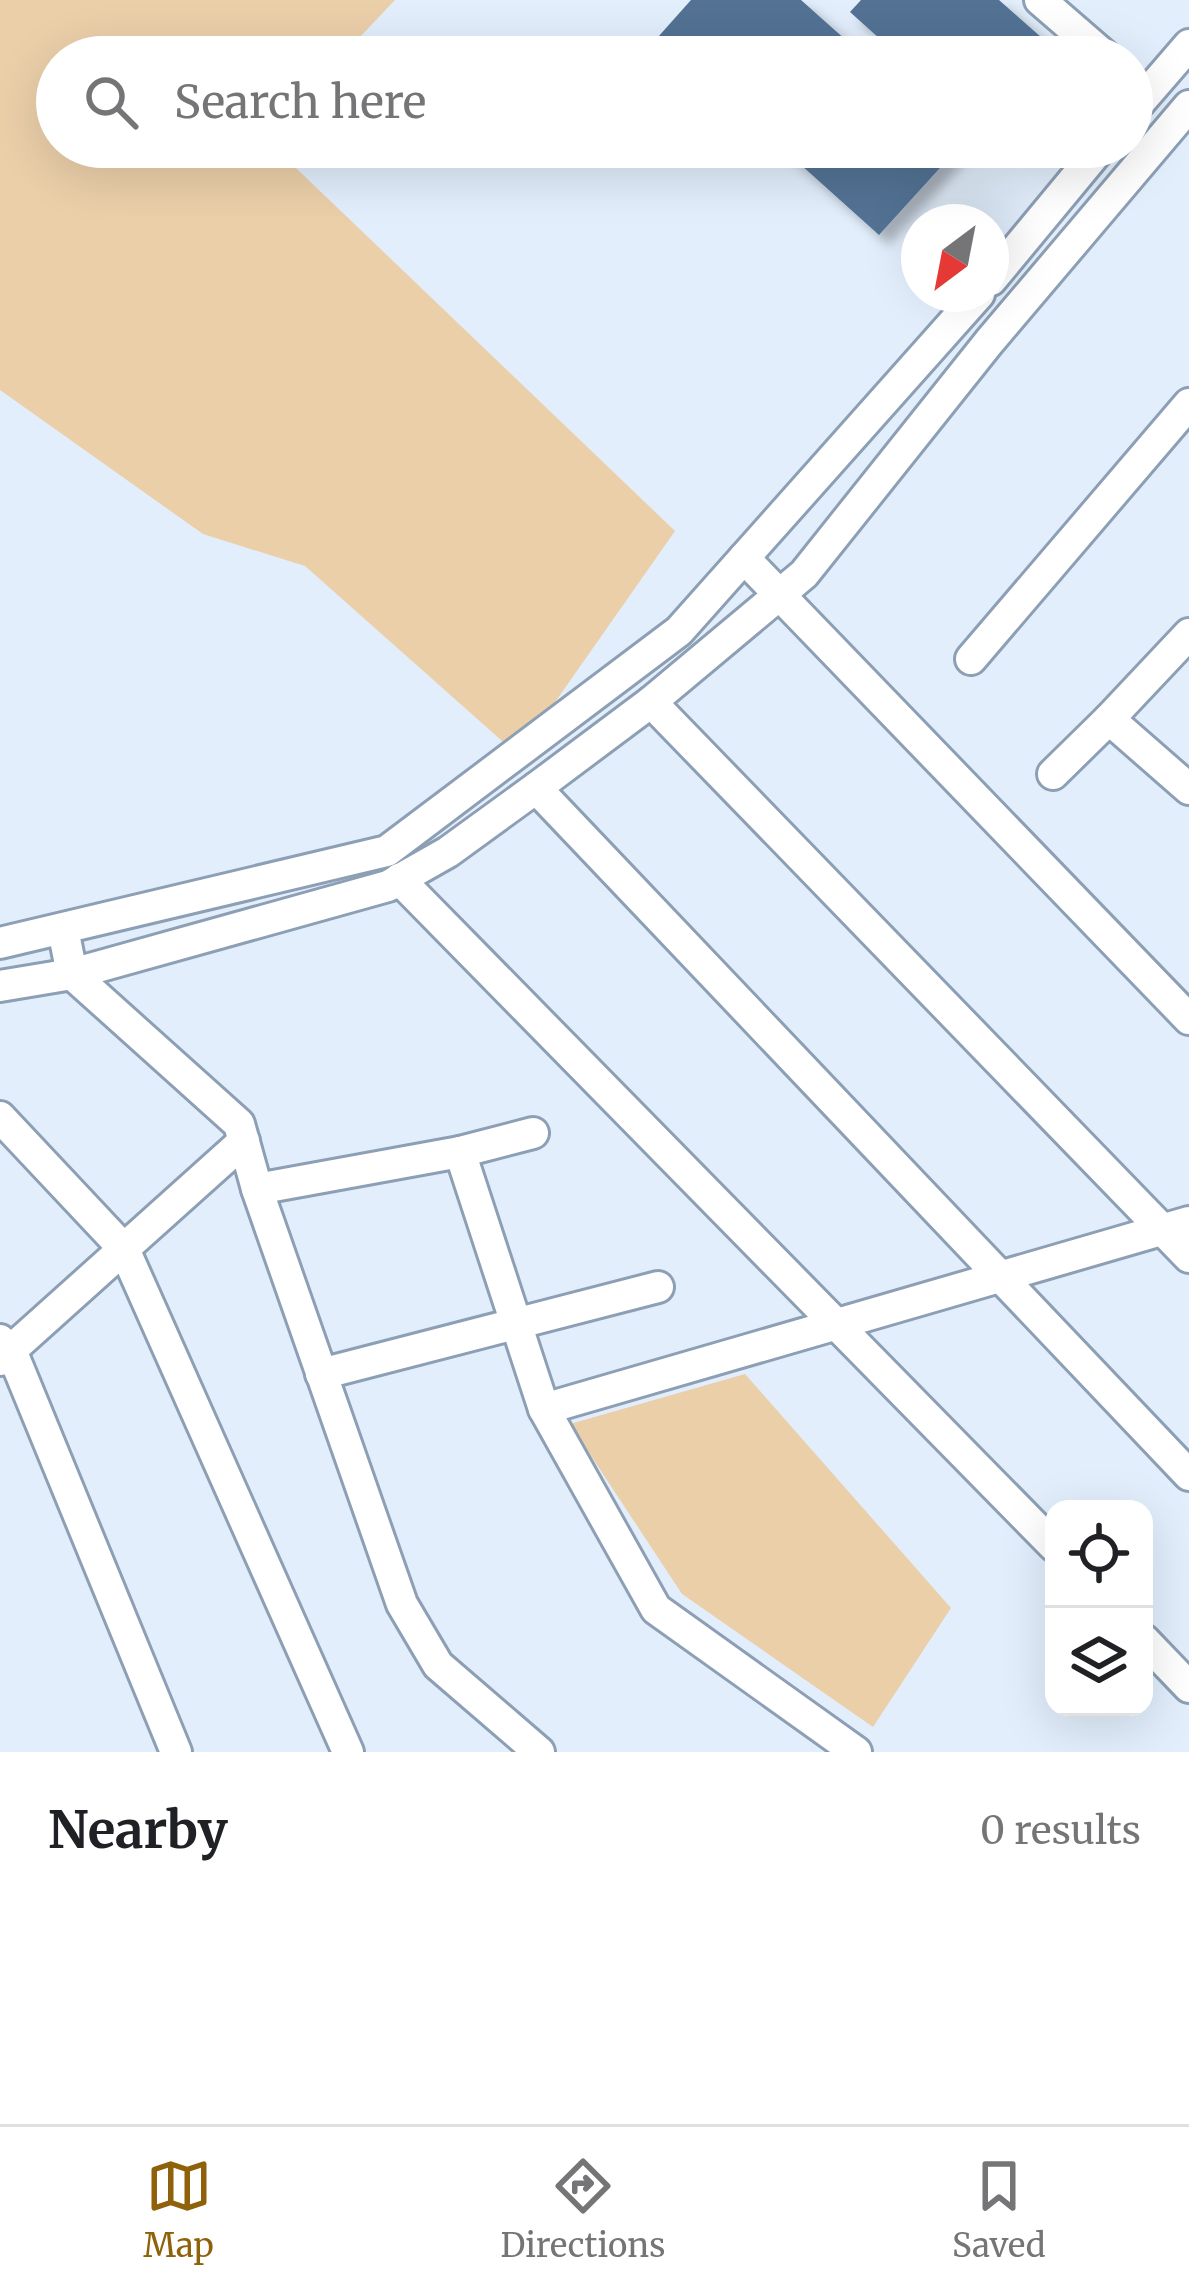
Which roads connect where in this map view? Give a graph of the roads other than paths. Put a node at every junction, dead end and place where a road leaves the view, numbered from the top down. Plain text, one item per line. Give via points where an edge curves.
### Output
1 (1040, 0) edge
2 (1082, 36) edge
3 (1189, 45) edge
4 (1153, 80) edge
5 (1189, 106) edge
6 (1153, 148) edge
7 (1084, 168) edge
8 (1136, 168) edge
9 (1009, 258) edge
10 (963, 312) edge
11 (1189, 404) edge
12 (744, 558) junction
13 (779, 596) junction
14 (1189, 634) edge
15 (971, 659) dead end
16 (651, 703) junction
17 (1108, 719) junction
18 (1053, 774) dead end
19 (536, 788) junction
20 (1189, 789) edge
21 (399, 879) junction
22 (63, 929) junction
23 (0, 944) edge
24 (72, 974) junction
25 (0, 986) edge
26 (1189, 1018) edge
27 (0, 1117) edge
28 (533, 1133) dead end
29 (244, 1141) junction
30 (460, 1152) junction
31 (257, 1189) junction
32 (1176, 1226) edge
33 (124, 1249) junction
34 (1189, 1257) edge
35 (997, 1278) junction
36 (658, 1287) dead end
37 (840, 1323) junction
38 (518, 1325) junction
39 (4, 1350) edge
40 (321, 1374) junction
41 (544, 1409) junction
42 (1189, 1475) edge
43 (1045, 1537) edge
44 (1153, 1649) edge
45 (1189, 1687) edge
46 (176, 1752) edge
47 (348, 1752) edge
48 (539, 1752) edge
49 (856, 1752) edge

1 - 2 street
3 - 4 street
5 - 6 street
7 - 9 street
8 - 13 street
10 - 12 street
11 - 15 street
12 - 13 street
12 - 22 street via 679,632 387,851
13 - 16 street
13 - 26 street
14 - 17 street
16 - 19 street
16 - 32 street
17 - 18 street
17 - 20 street
19 - 21 street
19 - 35 street
21 - 24 street
21 - 37 street
22 - 23 street
22 - 24 street
24 - 25 street
24 - 29 street via 239,1124
27 - 33 street
28 - 30 street
29 - 31 street
29 - 33 street
30 - 31 street
30 - 38 street
31 - 40 street
32 - 34 street
32 - 35 street
33 - 39 street
33 - 47 street
35 - 37 street
35 - 42 street
36 - 38 street
37 - 41 street
37 - 43 street
38 - 40 street
38 - 41 street
39 - 46 street
40 - 48 street via 402,1604 438,1665
41 - 49 street via 656,1609
44 - 45 street

